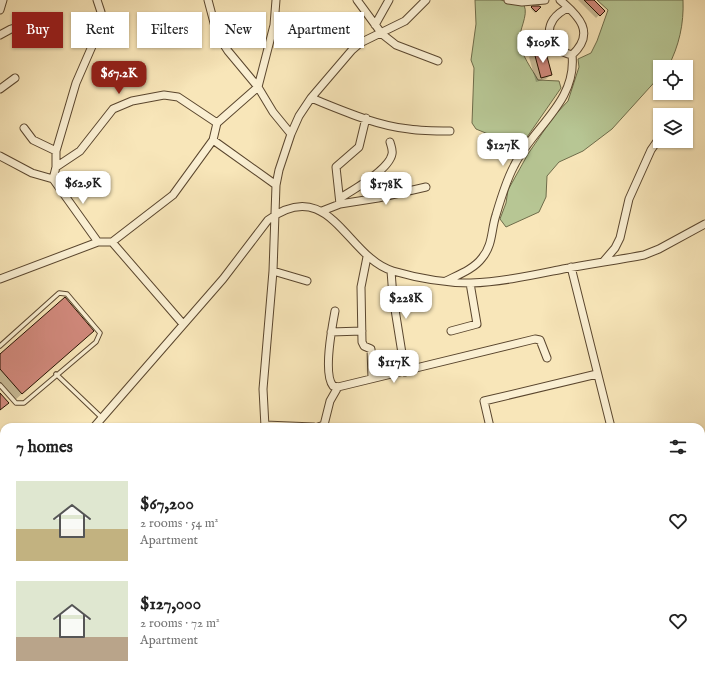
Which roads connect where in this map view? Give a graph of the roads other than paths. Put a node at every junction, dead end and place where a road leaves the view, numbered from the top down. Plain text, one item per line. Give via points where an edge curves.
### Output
1 (2, 0) edge
2 (97, 0) edge
3 (208, 0) edge
4 (276, 0) edge
5 (357, 0) edge
6 (389, 0) edge
7 (426, 0) edge
8 (508, 0) edge
9 (545, 0) edge
10 (560, 0) edge
11 (568, 8) junction
12 (0, 10) edge
13 (376, 25) junction
14 (12, 30) edge
15 (382, 34) junction
16 (0, 35) edge
17 (572, 55) junction
18 (438, 61) dead end
19 (16, 78) dead end
20 (258, 87) junction
21 (0, 89) edge
22 (312, 98) junction
23 (366, 118) junction
24 (218, 123) junction
25 (24, 128) dead end
26 (450, 131) dead end
27 (291, 134) junction
28 (213, 140) junction
29 (390, 142) dead end
30 (653, 148) edge
31 (56, 151) junction
32 (0, 156) edge
33 (56, 167) junction
34 (52, 179) junction
35 (276, 185) junction
36 (426, 187) dead end
37 (340, 201) junction
38 (322, 211) junction
39 (276, 215) junction
40 (705, 224) edge
41 (98, 242) junction
42 (112, 242) junction
43 (367, 256) junction
44 (603, 262) junction
45 (570, 267) junction
46 (273, 271) junction
47 (391, 271) junction
48 (0, 279) edge
49 (307, 281) dead end
50 (446, 281) junction
51 (470, 283) junction
52 (335, 311) dead end
53 (183, 324) junction
54 (362, 331) junction
55 (452, 331) dead end
56 (331, 332) junction
57 (0, 346) edge
58 (547, 358) dead end
59 (405, 372) junction
60 (56, 374) junction
61 (597, 374) junction
62 (372, 378) junction
63 (0, 385) edge
64 (338, 387) junction
65 (101, 417) junction
66 (97, 423) edge
67 (265, 423) edge
68 (324, 423) edge
69 (489, 423) edge
70 (610, 423) edge

1 - 12 street
2 - 31 street via 101,12 100,28 76,83
3 - 20 street via 217,34
4 - 20 street via 275,21
5 - 13 street
6 - 13 street
7 - 15 street via 405,21
8 - 9 street
10 - 11 street
11 - 17 street via 576,13 584,30 579,49
11 - 17 street via 559,12 549,29 550,39 555,47 563,53
13 - 15 street
14 - 16 street
15 - 18 street via 400,48
15 - 22 street via 360,43 352,50
17 - 50 street via 573,66 560,104 514,164 495,216 488,249 482,259 472,267
19 - 21 street
20 - 24 street
20 - 27 street via 272,112
22 - 23 street
22 - 27 street
23 - 26 street via 408,129
23 - 37 street via 360,144 336,167
24 - 28 street
24 - 33 street via 178,97 164,95 132,100 113,110 80,151
25 - 31 street via 33,140
27 - 35 street
28 - 35 street
28 - 42 street via 173,195
29 - 37 street via 392,151 389,160 363,185
30 - 44 street via 628,199 620,238
31 - 33 street
32 - 34 street via 32,173
33 - 34 street
34 - 41 street
35 - 39 street
36 - 37 street via 378,198
37 - 38 street
38 - 39 street via 300,207
38 - 43 street via 343,228
39 - 46 street
39 - 53 street via 268,220 223,279
40 - 44 street via 644,255
41 - 42 street
41 - 48 street
42 - 53 street
43 - 47 street
43 - 54 street via 361,290
44 - 45 street
45 - 51 street via 502,280
45 - 61 street
46 - 49 street
46 - 67 street via 263,384
47 - 50 street
47 - 59 street
50 - 51 street
51 - 55 street via 477,324
52 - 56 street
53 - 65 street
54 - 56 street
54 - 62 street via 363,345 371,349
56 - 64 street via 328,379 333,386
57 - 60 lane via 59,293 67,294 100,333 100,337
58 - 59 street via 542,343 535,339
59 - 62 street
60 - 63 lane via 20,404 16,403
60 - 65 lane
61 - 69 street via 484,401
61 - 70 street
62 - 64 street
64 - 68 street via 330,401
65 - 66 street

